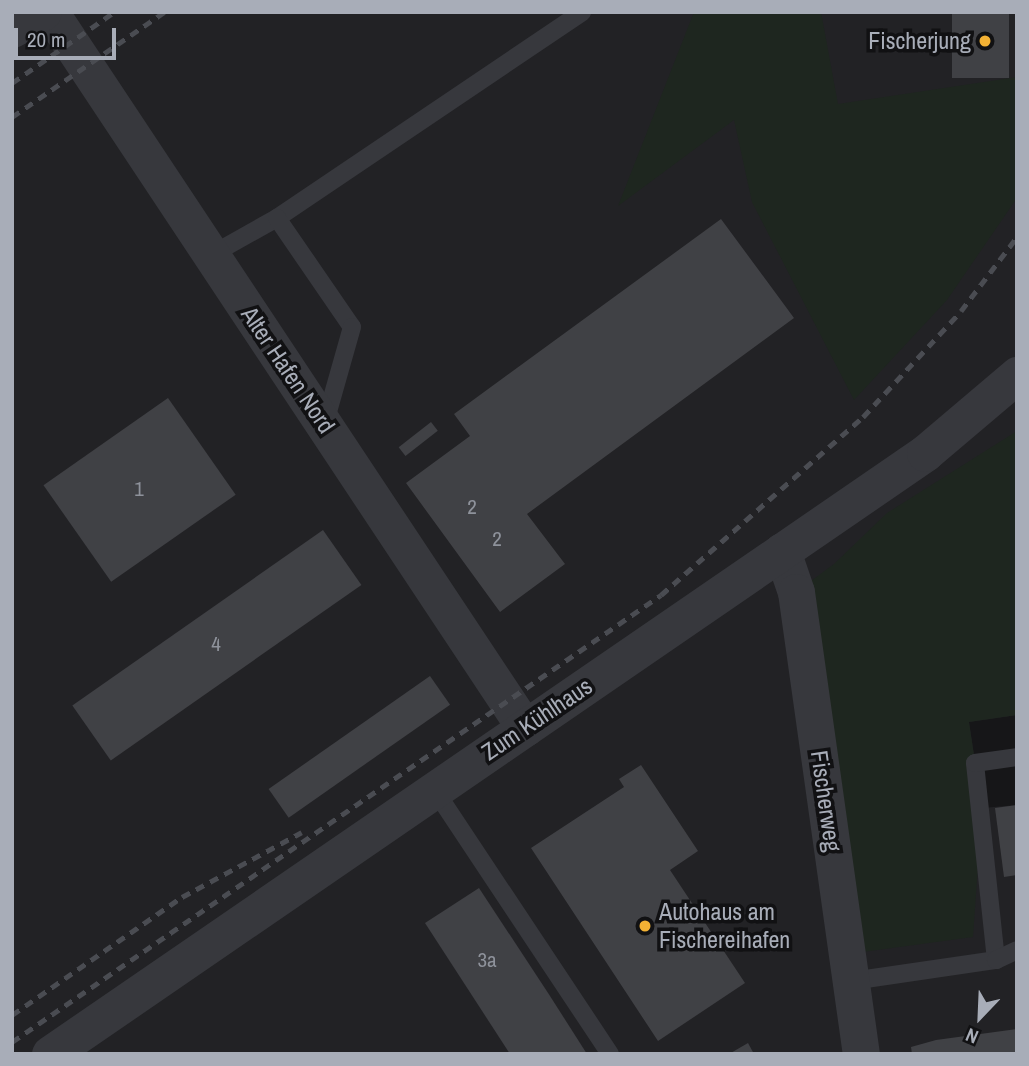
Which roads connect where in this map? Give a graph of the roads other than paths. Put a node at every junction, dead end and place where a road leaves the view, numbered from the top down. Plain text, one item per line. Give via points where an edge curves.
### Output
1 (43, 12) edge
2 (50, 12) edge
3 (582, 12) edge
4 (12, 29) edge
5 (277, 218) junction
6 (211, 255) junction
7 (1017, 375) edge
8 (324, 426) junction
9 (782, 551) junction
10 (525, 728) junction
11 (1017, 757) edge
12 (434, 789) junction
13 (1017, 950) edge
14 (996, 960) junction
15 (852, 981) junction
16 (50, 1054) edge
17 (610, 1054) edge
18 (861, 1054) edge

1 - 4 street
2 - 6 street, Alter Hafen Nord
3 - 5 lane
5 - 6 lane
5 - 8 lane via 352,327
6 - 8 street, Alter Hafen Nord
7 - 9 street, Zum Kühlhaus via 925,453
8 - 10 street, Alter Hafen Nord
9 - 10 street, Zum Kühlhaus
9 - 15 street, Fischerweg via 796,592
10 - 12 street, Zum Kühlhaus
11 - 14 lane via 975,763
12 - 16 street, Zum Kühlhaus
12 - 17 lane
13 - 14 lane
14 - 15 lane
15 - 18 street, Fischerweg

